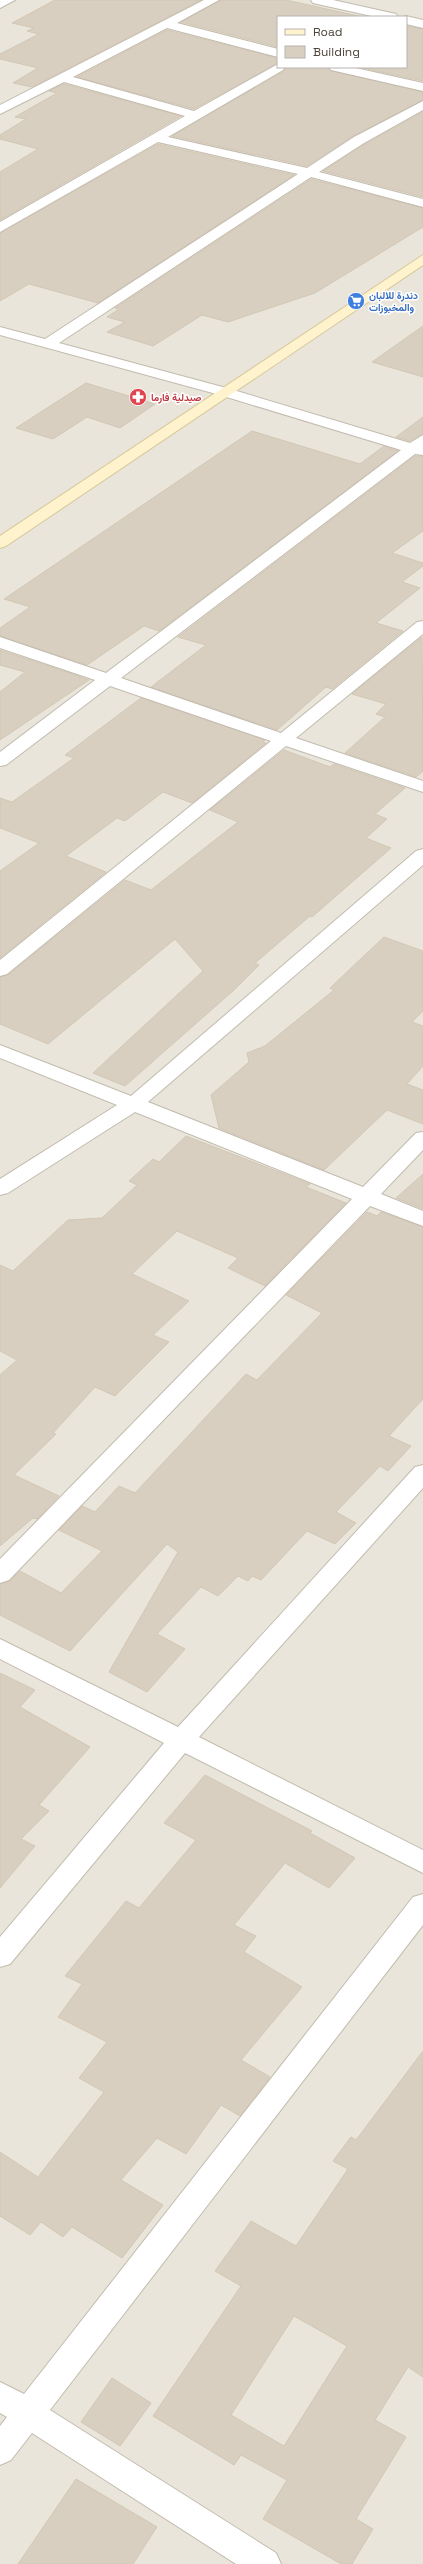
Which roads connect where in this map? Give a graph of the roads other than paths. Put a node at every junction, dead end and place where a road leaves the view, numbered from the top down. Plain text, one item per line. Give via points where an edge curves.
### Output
1 (9, 0) edge
2 (213, 0) edge
3 (317, 0) edge
4 (0, 4) edge
5 (388, 16) edge
6 (407, 20) edge
7 (165, 24) junction
8 (423, 24) edge
9 (277, 53) edge
10 (277, 68) edge
11 (339, 68) edge
12 (63, 78) junction
13 (423, 87) edge
14 (0, 98) edge
15 (14, 102) junction
16 (423, 105) edge
17 (0, 110) edge
18 (196, 115) junction
19 (157, 138) junction
20 (309, 173) junction
21 (423, 203) edge
22 (0, 228) edge
23 (423, 259) edge
24 (0, 331) edge
25 (47, 344) junction
26 (225, 392) junction
27 (419, 447) edge
28 (0, 542) edge
29 (423, 626) edge
30 (0, 642) edge
31 (110, 678) junction
32 (284, 738) junction
33 (0, 761) edge
34 (423, 787) edge
35 (423, 856) edge
36 (0, 970) edge
37 (0, 1050) edge
38 (135, 1103) junction
39 (423, 1138) edge
40 (0, 1188) edge
41 (367, 1196) junction
42 (423, 1219) edge
43 (423, 1473) edge
44 (0, 1574) edge
45 (0, 1648) edge
46 (182, 1740) junction
47 (423, 1862) edge
48 (423, 1905) edge
49 (0, 1956) edge
50 (0, 2396) edge
51 (29, 2413) junction
52 (0, 2450) edge
53 (265, 2564) edge

1 - 4 street
2 - 7 street
3 - 5 street
6 - 8 street
7 - 9 street
7 - 12 street
10 - 18 street
11 - 13 street
12 - 15 street
12 - 18 street
14 - 15 street
15 - 17 street
16 - 20 street via 358,140
18 - 19 street
19 - 20 street
19 - 22 street
20 - 21 street
20 - 25 street
23 - 26 street
24 - 25 street
25 - 26 street
26 - 27 street
26 - 28 street
27 - 31 street
29 - 32 street
30 - 31 street
31 - 32 street
31 - 33 street
32 - 34 street
32 - 36 street
35 - 38 street
37 - 38 street
38 - 40 street
38 - 41 street
39 - 41 street
41 - 42 street
41 - 44 street
43 - 46 street
45 - 46 street
46 - 47 street
46 - 49 street
48 - 51 street
50 - 51 street
51 - 52 street
51 - 53 street

